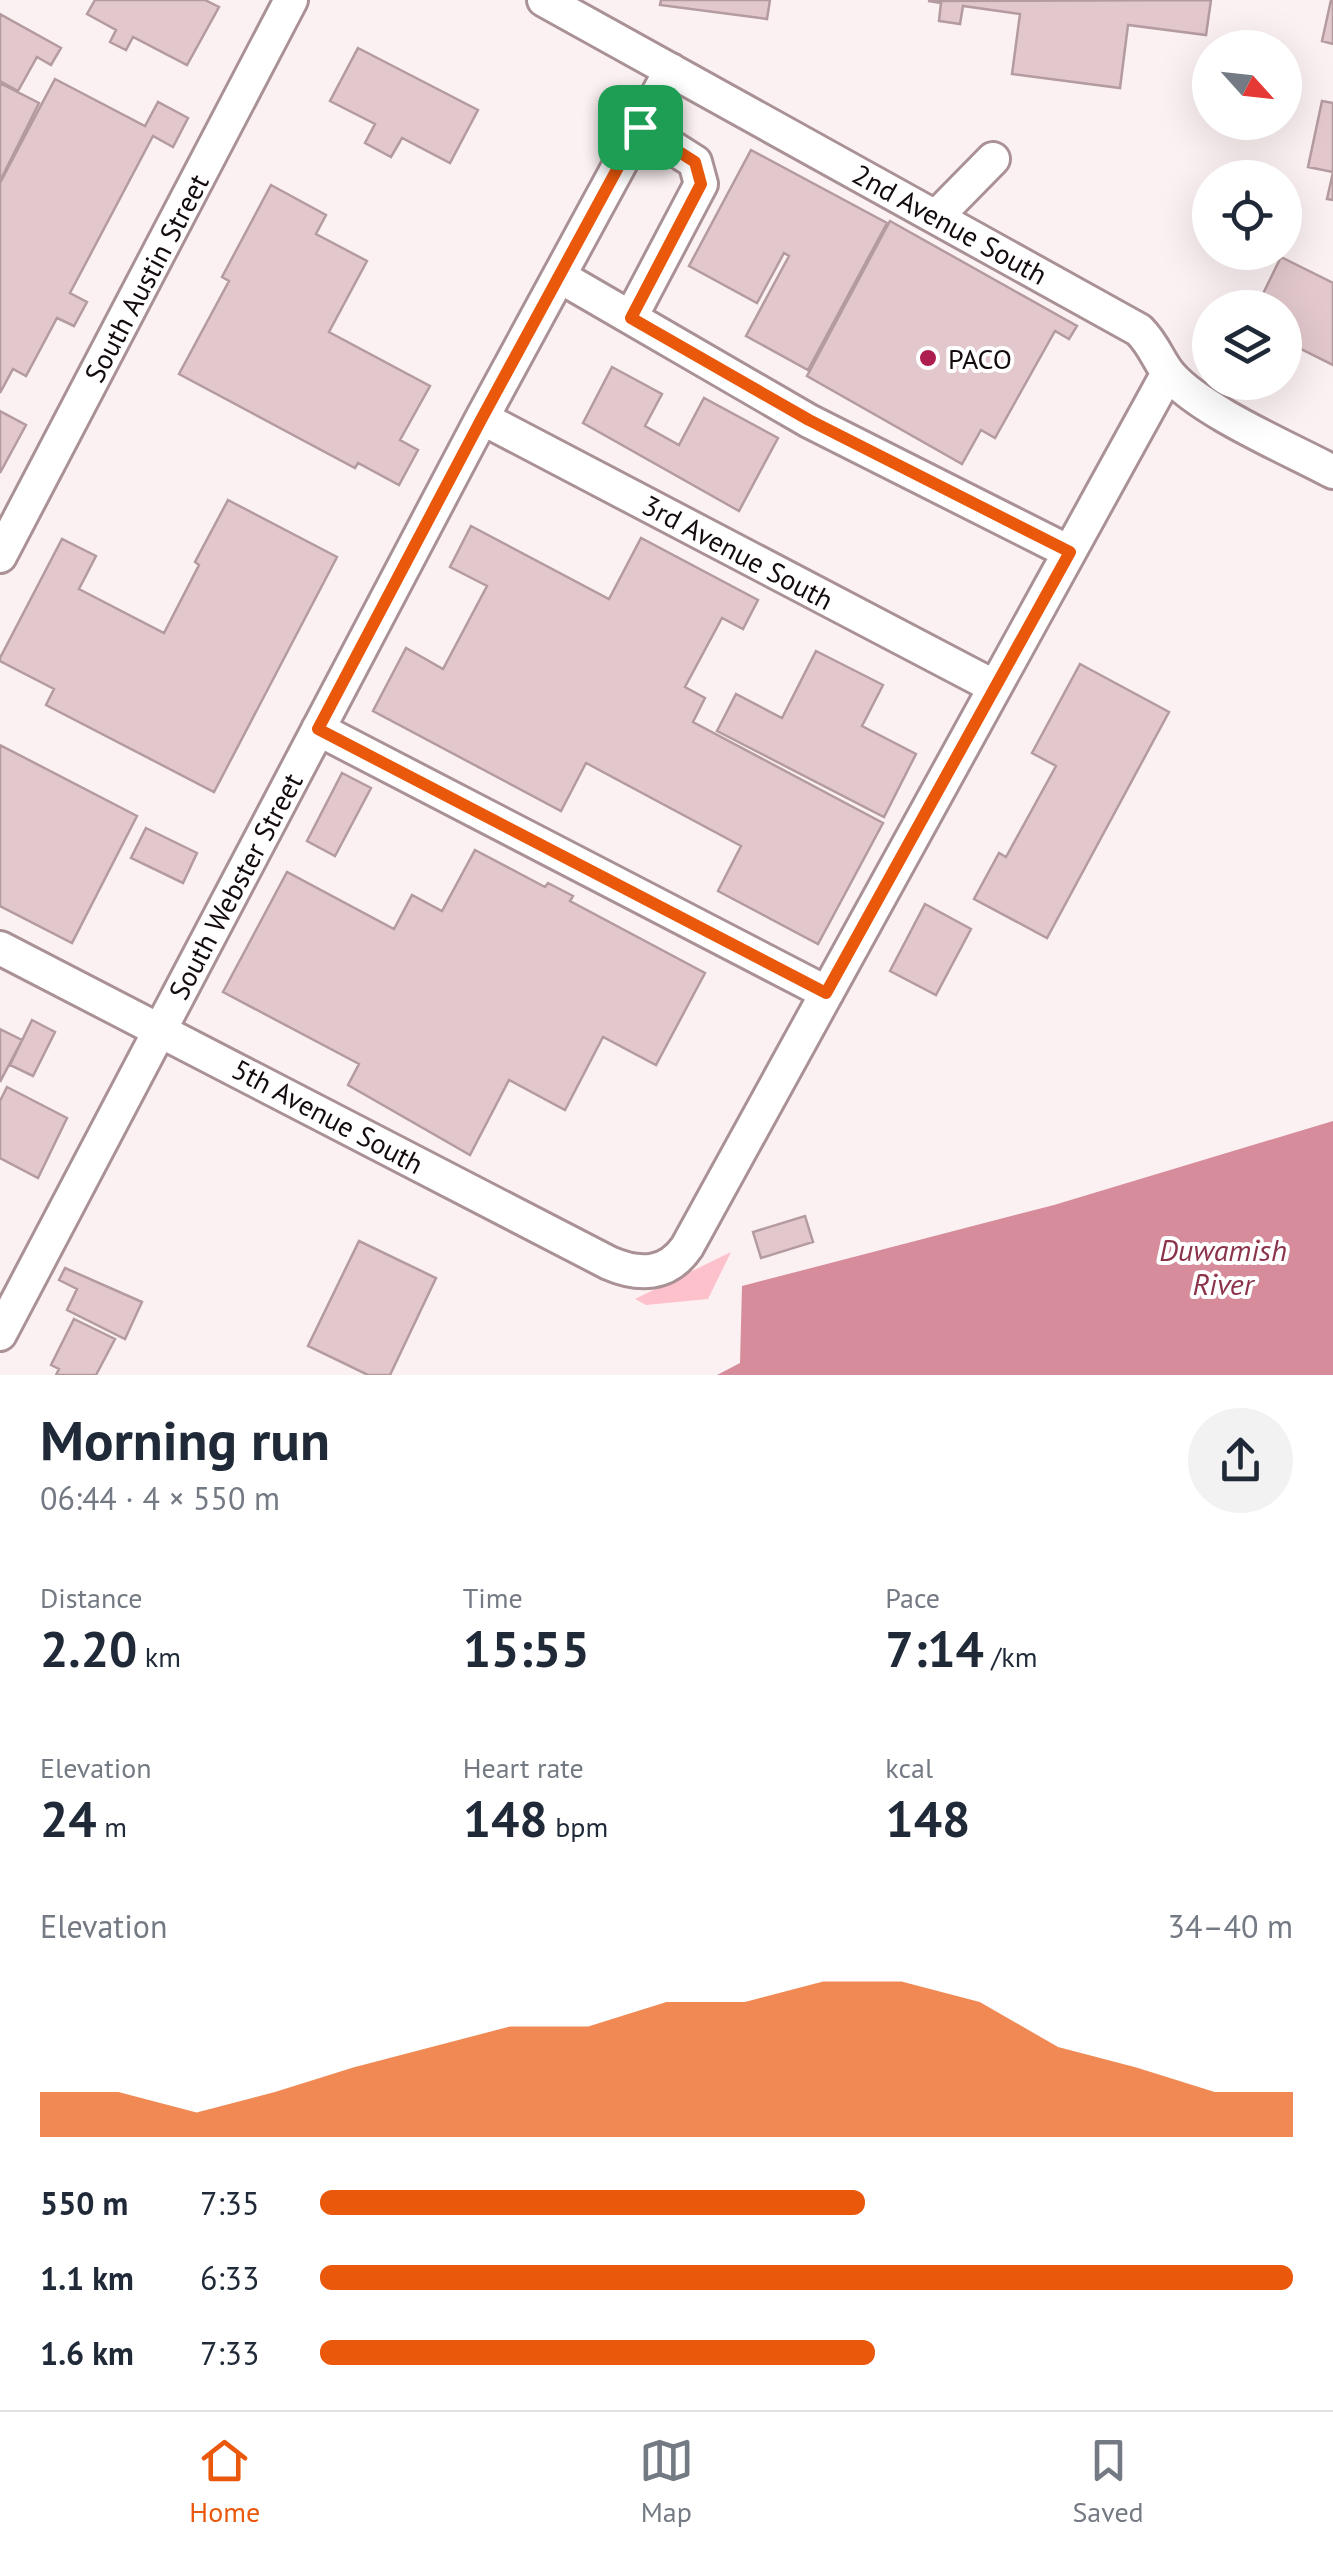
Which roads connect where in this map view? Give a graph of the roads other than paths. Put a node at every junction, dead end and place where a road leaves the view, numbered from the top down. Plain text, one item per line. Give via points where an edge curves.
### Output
1 (291, 0) edge
2 (544, 0) edge
3 (671, 70) junction
4 (640, 127) junction
5 (993, 159) dead end
6 (936, 216) junction
7 (559, 276) junction
8 (631, 318) junction
9 (1168, 373) junction
10 (482, 418) junction
11 (1333, 472) edge
12 (1070, 552) junction
13 (0, 556) edge
14 (995, 687) junction
15 (318, 729) junction
16 (0, 948) edge
17 (826, 993) junction
18 (160, 1028) junction
19 (0, 1334) edge

1 - 13 street, South Austin Street
2 - 3 street, 2nd Avenue South
3 - 4 street, South Webster Street
3 - 6 street, 2nd Avenue South
4 - 7 street, South Webster Street
4 - 8 street via 695,162 701,184
5 - 6 street
6 - 9 street, 2nd Avenue South via 1139,330
7 - 8 street
7 - 10 street, South Webster Street
8 - 12 street via 809,420
9 - 11 street, 2nd Avenue South via 1197,399
9 - 12 street
10 - 14 street, 3rd Avenue South
10 - 15 street, South Webster Street
12 - 14 street
14 - 17 street
15 - 17 street
15 - 18 street, South Webster Street via 194,944
16 - 18 street, 5th Avenue South
17 - 18 street, 5th Avenue South via 687,1247 658,1270 628,1271 609,1263
18 - 19 street, South Webster Street

